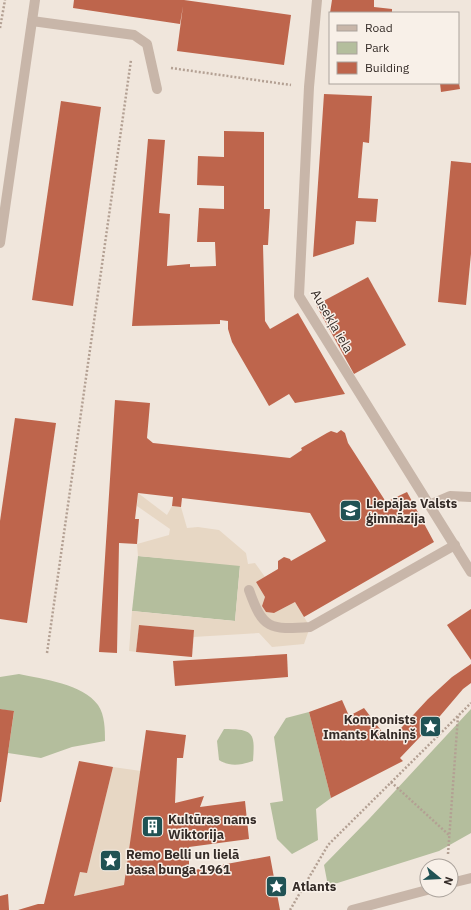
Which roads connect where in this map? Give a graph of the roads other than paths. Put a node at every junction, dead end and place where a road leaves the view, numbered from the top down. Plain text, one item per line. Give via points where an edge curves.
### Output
1 (35, 0) edge
2 (317, 0) edge
3 (32, 21) junction
4 (157, 89) dead end
5 (3, 207) edge
6 (0, 243) edge
7 (471, 498) edge
8 (429, 505) junction
9 (456, 545) junction
10 (471, 572) edge
11 (249, 590) dead end
12 (471, 878) edge
13 (459, 882) edge
14 (419, 892) edge
15 (352, 910) edge

1 - 3 street
2 - 8 street, Ausekļa iela via 309,87 299,296
3 - 4 street via 134,35 147,44
3 - 5 street
5 - 6 street
7 - 8 street via 450,496
8 - 9 street, Ausekļa iela
9 - 10 street, Ausekļa iela
9 - 11 street via 310,627 283,629 267,624 256,611
12 - 13 street
14 - 15 street

